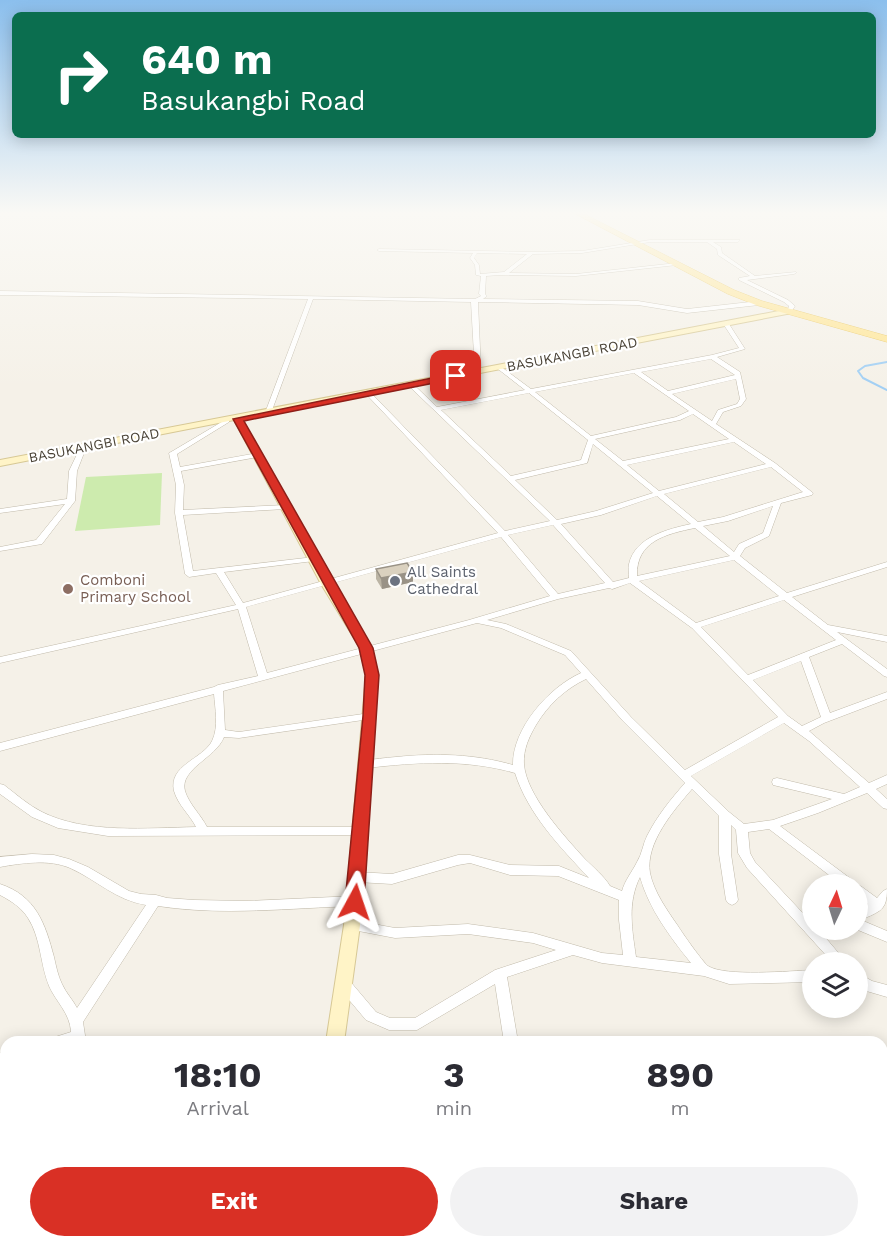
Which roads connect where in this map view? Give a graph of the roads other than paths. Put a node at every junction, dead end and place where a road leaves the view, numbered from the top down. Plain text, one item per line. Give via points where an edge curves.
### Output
1 (478, 270) edge
2 (509, 270) edge
3 (620, 270) edge
4 (690, 270) edge
5 (744, 270) edge
6 (794, 273) dead end
7 (497, 274) junction
8 (484, 275) junction
9 (753, 276) junction
10 (0, 293) edge
11 (311, 298) junction
12 (474, 302) junction
13 (759, 303) junction
14 (789, 311) junction
15 (727, 325) junction
16 (887, 339) edge
17 (712, 357) junction
18 (500, 368) junction
19 (635, 371) junction
20 (478, 372) junction
21 (739, 376) junction
22 (411, 385) junction
23 (531, 391) junction
24 (368, 393) junction
25 (667, 393) junction
26 (435, 409) junction
27 (691, 412) junction
28 (268, 413) junction
29 (232, 420) junction
30 (713, 424) junction
31 (592, 438) junction
32 (733, 440) junction
33 (84, 448) junction
34 (258, 455) junction
35 (0, 463) edge
36 (624, 463) junction
37 (772, 465) junction
38 (177, 470) junction
39 (509, 479) junction
40 (659, 493) junction
41 (70, 501) junction
42 (778, 502) junction
43 (285, 507) junction
44 (0, 511) edge
45 (179, 513) junction
46 (554, 521) junction
47 (696, 523) junction
48 (504, 534) junction
49 (0, 549) edge
50 (735, 557) junction
51 (314, 559) junction
52 (887, 564) edge
53 (219, 571) junction
54 (633, 581) junction
55 (327, 584) junction
56 (612, 586) junction
57 (788, 596) junction
58 (556, 597) junction
59 (241, 606) junction
60 (471, 622) junction
61 (695, 626) junction
62 (825, 628) junction
63 (887, 639) edge
64 (842, 641) junction
65 (366, 648) junction
66 (804, 656) junction
67 (0, 660) edge
68 (588, 674) junction
69 (887, 675) edge
70 (263, 676) junction
71 (747, 678) junction
72 (218, 688) junction
73 (887, 695) edge
74 (370, 716) junction
75 (784, 718) junction
76 (828, 718) junction
77 (802, 731) junction
78 (220, 733) junction
79 (0, 747) edge
80 (367, 764) junction
81 (520, 771) junction
82 (688, 779) junction
83 (887, 779) edge
84 (777, 782) dead end
85 (0, 788) edge
86 (868, 788) junction
87 (845, 798) junction
88 (887, 805) edge
89 (725, 815) junction
90 (770, 824) junction
91 (742, 828) junction
92 (203, 831) junction
93 (361, 831) junction
94 (0, 862) edge
95 (644, 862) junction
96 (836, 874) edge
97 (357, 877) junction
98 (0, 889) edge
99 (608, 890) junction
100 (887, 894) edge
101 (624, 897) junction
102 (868, 898) edge
103 (156, 900) junction
104 (732, 900) dead end
105 (355, 902) junction
106 (878, 905) junction
107 (868, 910) edge
108 (802, 916) edge
109 (352, 925) junction
110 (868, 928) edge
111 (887, 937) edge
112 (574, 949) junction
113 (630, 960) junction
114 (704, 970) junction
115 (500, 974) junction
116 (802, 976) edge
117 (344, 984) junction
118 (868, 986) edge
119 (887, 992) edge
120 (77, 1020) junction
121 (78, 1036) edge
122 (336, 1036) edge
123 (510, 1036) edge

1 - 8 street via 478,275
2 - 7 street
3 - 7 street via 576,275
4 - 13 main road
5 - 9 street
6 - 9 street
7 - 8 street
8 - 12 street via 484,296
9 - 14 street via 741,279 786,301 792,306
10 - 11 street
11 - 12 street
11 - 28 street
12 - 13 street via 638,303 687,311
12 - 20 street
13 - 14 main road
14 - 15 street, BASUKANGBI ROAD
14 - 16 main road
15 - 17 street via 742,349
15 - 18 street, BASUKANGBI ROAD
17 - 19 street
17 - 21 street
18 - 20 street, BASUKANGBI ROAD
18 - 23 street
19 - 23 street
19 - 25 street
20 - 22 street, BASUKANGBI ROAD
21 - 25 street
21 - 30 street via 743,399 739,405 720,411
22 - 24 street, BASUKANGBI ROAD
22 - 26 street
23 - 26 street
23 - 31 street
24 - 28 street, BASUKANGBI ROAD
24 - 48 street
25 - 27 street
26 - 39 street
27 - 30 street
27 - 31 street via 678,419
28 - 29 street, BASUKANGBI ROAD
29 - 33 street, BASUKANGBI ROAD
29 - 34 street
29 - 38 street via 173,453
30 - 32 street
31 - 36 street
31 - 39 street via 584,461
32 - 36 street
32 - 37 street
33 - 35 street, BASUKANGBI ROAD
33 - 41 street via 73,471
34 - 38 street
34 - 43 street
36 - 40 street
37 - 40 street
37 - 42 street via 809,493
38 - 45 street
39 - 46 street
40 - 46 street via 598,513
40 - 47 street
41 - 44 street
41 - 49 street via 39,542
42 - 47 street via 724,519
42 - 50 street via 766,534 742,546
43 - 45 street
43 - 51 street
45 - 53 street via 189,574
46 - 48 street
46 - 56 street
47 - 50 street
47 - 54 street via 674,529 640,549 632,561
48 - 55 street
48 - 58 street
50 - 54 street
50 - 57 street
51 - 53 street
51 - 55 street
52 - 57 street
53 - 59 street
54 - 56 street
54 - 61 street
55 - 59 street
55 - 65 street
56 - 58 street
57 - 61 street
57 - 62 street
58 - 60 street
59 - 67 street
59 - 70 street
60 - 65 street
60 - 68 street via 503,626 554,646
61 - 71 street
62 - 63 street
62 - 64 street
64 - 66 street
64 - 69 street
65 - 70 street
65 - 74 street via 372,675
66 - 71 street
66 - 76 street
68 - 81 street via 560,689 525,732
68 - 82 street
70 - 72 street
71 - 75 street
72 - 78 street
72 - 79 street
73 - 76 street
74 - 78 street via 239,735
74 - 80 street
75 - 77 street
75 - 82 street
76 - 77 street
77 - 86 street
78 - 92 street via 217,742 181,777 179,786
80 - 81 street via 454,758 491,761
80 - 93 street
81 - 99 street via 538,806 568,849
82 - 89 street
82 - 95 street via 664,814
83 - 86 street
84 - 87 street
85 - 92 street via 36,814 62,825 108,832
86 - 87 street
86 - 88 street
87 - 90 street
89 - 91 street
89 - 104 street via 725,854
90 - 91 street
90 - 96 street
91 - 108 street via 744,853 751,865
92 - 93 street
93 - 97 street
94 - 103 street via 66,861 113,889
95 - 101 street via 631,877
95 - 114 street via 648,887
97 - 99 street via 392,879 470,859 510,870 559,871
97 - 105 street
98 - 120 street via 20,896 28,906 41,931 55,985
99 - 101 street
100 - 106 street
101 - 113 street
102 - 106 street
103 - 105 street via 206,905
103 - 120 street
105 - 109 street
106 - 107 street
109 - 112 street via 395,933 468,929 532,938
109 - 117 street
110 - 111 street
112 - 113 street via 602,958
112 - 115 street
113 - 114 street
114 - 116 street via 729,978
115 - 117 street via 417,1024 389,1024 371,1016
115 - 123 street
117 - 122 street
118 - 119 street
120 - 121 street

